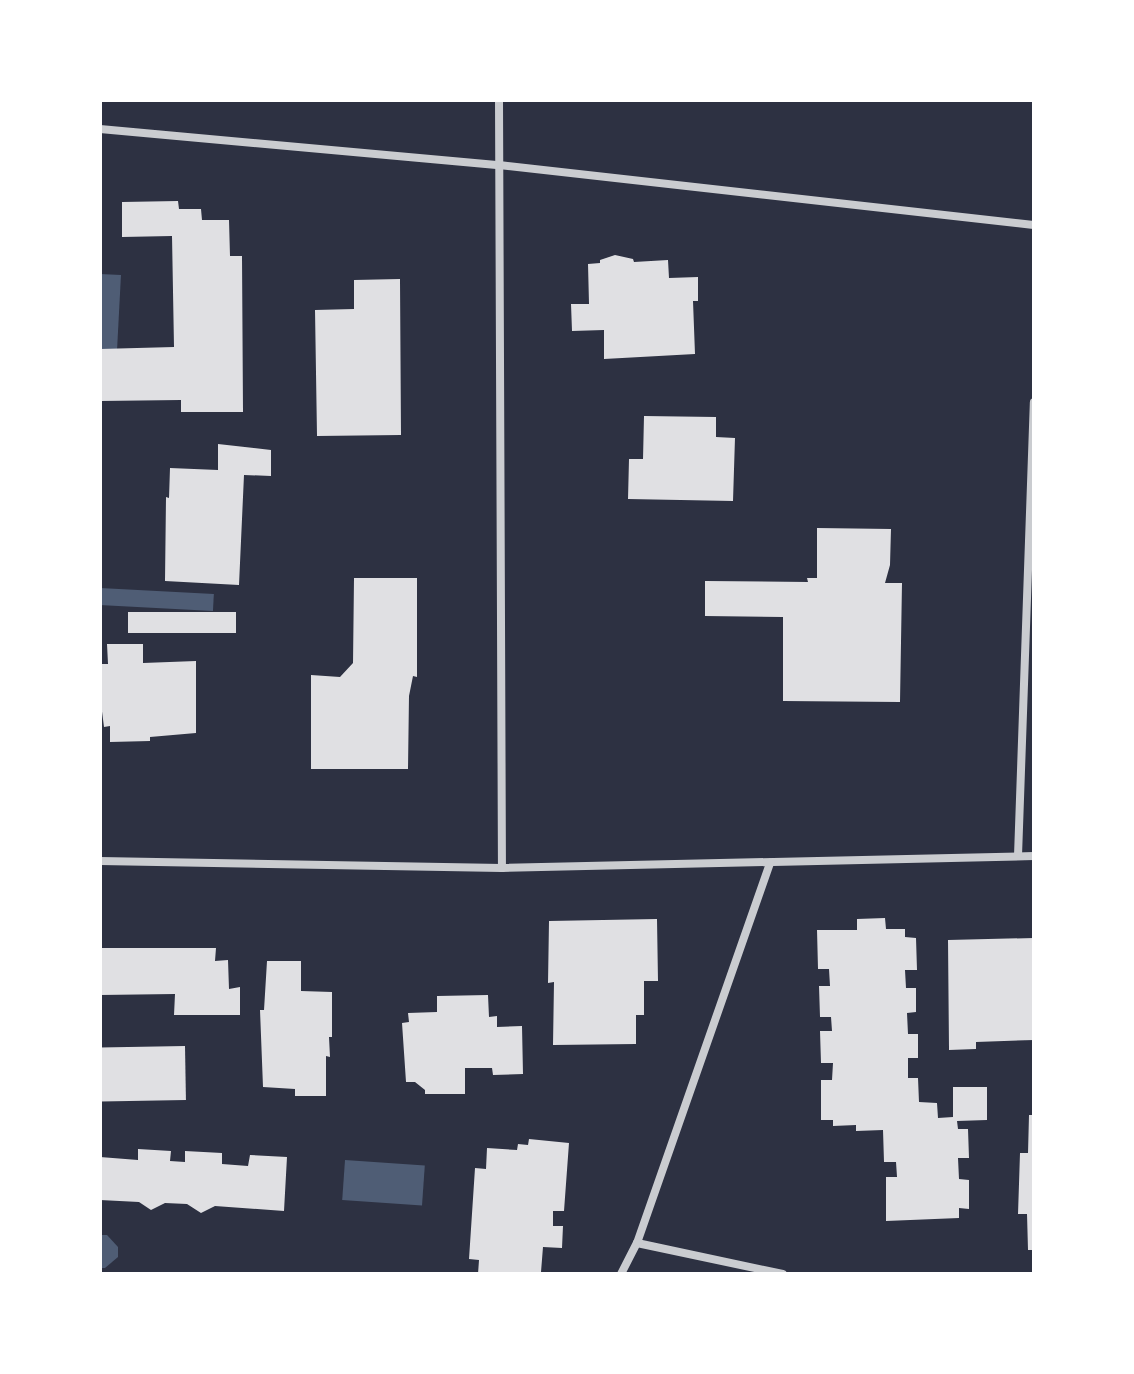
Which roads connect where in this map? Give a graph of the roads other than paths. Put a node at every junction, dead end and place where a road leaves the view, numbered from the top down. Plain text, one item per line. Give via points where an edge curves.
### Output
1 (499, 100) edge
2 (100, 129) edge
3 (499, 165) junction
4 (1034, 225) edge
5 (1034, 402) edge
6 (1018, 856) junction
7 (1034, 856) edge
8 (100, 861) edge
9 (770, 863) junction
10 (502, 868) junction
11 (637, 1243) junction
12 (621, 1274) edge
13 (783, 1274) edge

1 - 3 street
2 - 3 street
3 - 4 street
3 - 10 street
5 - 6 street
6 - 7 street
6 - 9 street
8 - 10 street
9 - 10 street
9 - 11 street
11 - 12 street
11 - 13 street

